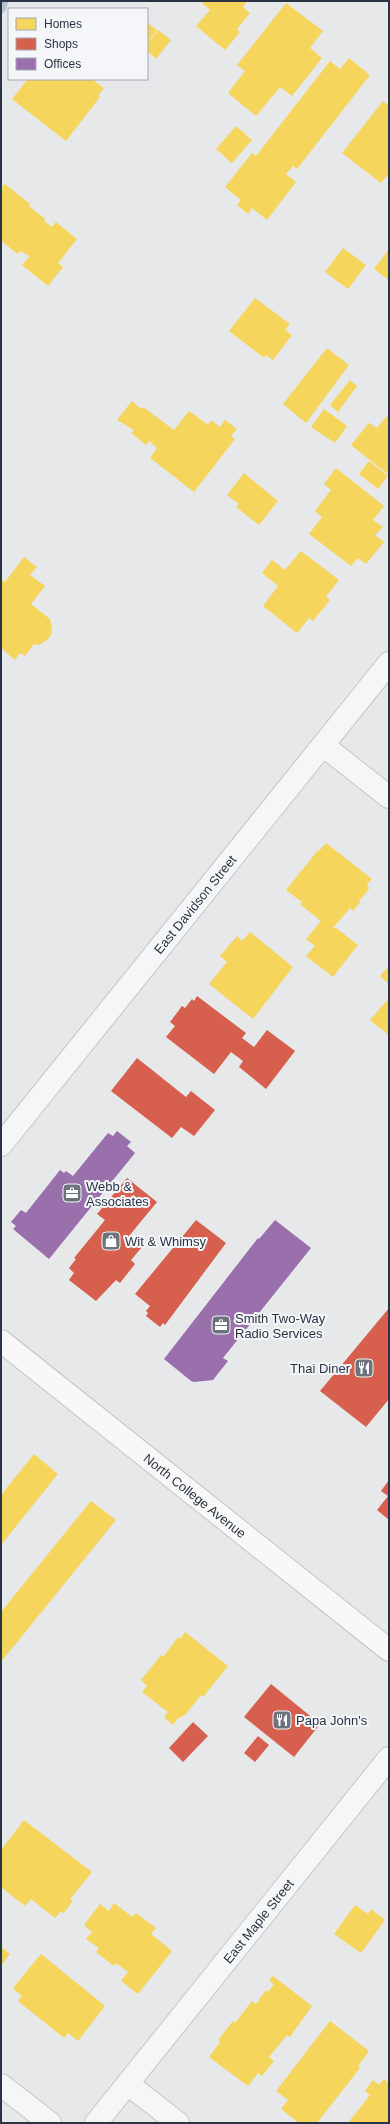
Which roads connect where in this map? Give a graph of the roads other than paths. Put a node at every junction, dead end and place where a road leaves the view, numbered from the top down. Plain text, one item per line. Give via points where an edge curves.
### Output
1 (389, 663) edge
2 (324, 746) junction
3 (389, 797) edge
4 (1, 1145) edge
5 (1, 1341) edge
6 (389, 1650) edge
7 (389, 1758) edge
8 (1, 2084) edge
9 (128, 2084) junction
10 (50, 2123) edge
11 (96, 2123) edge
12 (178, 2123) edge

1 - 2 street, East Davidson Street
2 - 3 street
2 - 4 street, East Davidson Street
5 - 6 main road, North College Avenue
7 - 9 street, East Maple Street
8 - 10 street
9 - 11 street, East Maple Street
9 - 12 street

